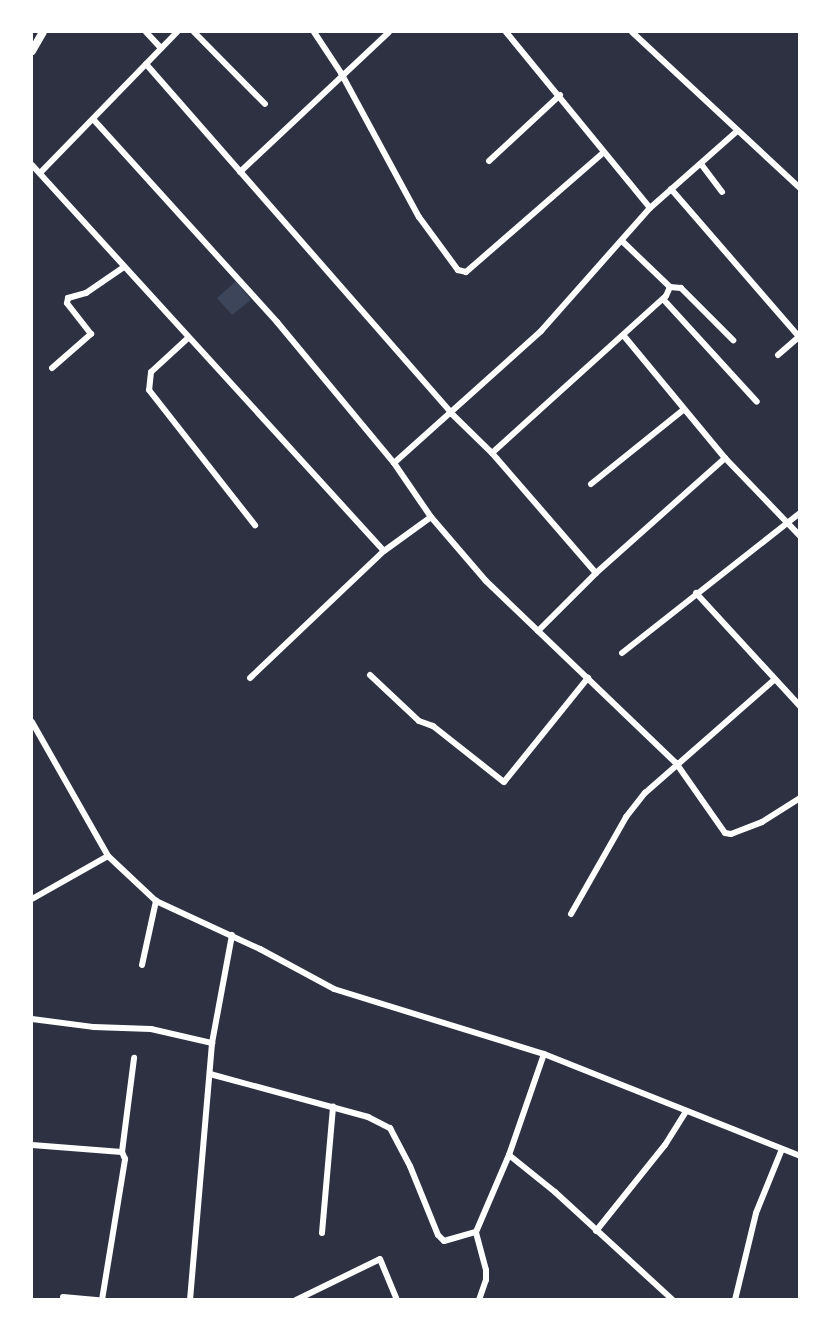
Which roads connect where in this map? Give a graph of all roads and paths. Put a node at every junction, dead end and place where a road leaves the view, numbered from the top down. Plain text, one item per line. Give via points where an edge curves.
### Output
1 (38, 32) edge
2 (43, 32) edge
3 (146, 32) edge
4 (177, 32) edge
5 (194, 32) edge
6 (314, 32) edge
7 (389, 32) edge
8 (506, 32) edge
9 (632, 32) edge
10 (32, 40) edge
11 (161, 48) junction
12 (32, 51) edge
13 (146, 64) junction
14 (341, 73) junction
15 (559, 95) junction
16 (265, 104) dead end
17 (93, 119) junction
18 (737, 131) junction
19 (603, 153) junction
20 (489, 162) dead end
21 (701, 164) junction
22 (32, 165) edge
23 (240, 172) junction
24 (40, 173) junction
25 (800, 188) edge
26 (671, 189) junction
27 (722, 192) dead end
28 (650, 208) junction
29 (623, 242) junction
30 (124, 267) junction
31 (670, 287) junction
32 (663, 299) junction
33 (624, 336) junction
34 (799, 337) edge
35 (188, 338) junction
36 (733, 340) dead end
37 (778, 355) dead end
38 (52, 368) dead end
39 (757, 402) dead end
40 (683, 410) junction
41 (452, 414) junction
42 (492, 453) junction
43 (725, 458) junction
44 (394, 463) junction
45 (591, 484) dead end
46 (800, 513) edge
47 (431, 517) junction
48 (788, 523) junction
49 (255, 525) dead end
50 (800, 536) edge
51 (384, 551) junction
52 (596, 573) junction
53 (696, 593) junction
54 (538, 631) junction
55 (622, 653) dead end
56 (370, 675) dead end
57 (250, 678) dead end
58 (588, 678) junction
59 (774, 680) junction
60 (800, 706) edge
61 (32, 722) edge
62 (676, 763) junction
63 (800, 798) edge
64 (108, 856) junction
65 (32, 899) edge
66 (156, 901) junction
67 (570, 914) dead end
68 (232, 935) junction
69 (142, 965) dead end
70 (32, 1019) edge
71 (212, 1042) junction
72 (544, 1054) junction
73 (134, 1058) dead end
74 (210, 1074) junction
75 (333, 1106) junction
76 (686, 1111) junction
77 (32, 1145) edge
78 (782, 1149) junction
79 (122, 1152) junction
80 (509, 1156) junction
81 (800, 1156) edge
82 (596, 1231) junction
83 (476, 1232) junction
84 (322, 1233) dead end
85 (63, 1297) dead end
86 (309, 1297) edge
87 (101, 1300) edge
88 (190, 1300) edge
89 (296, 1300) edge
90 (397, 1300) edge
91 (479, 1300) edge
92 (673, 1300) edge
93 (735, 1300) edge

1 - 10 street
2 - 12 street
3 - 11 street
4 - 11 street
5 - 16 street
6 - 14 street
7 - 14 street
8 - 15 street
9 - 18 street
11 - 13 street
13 - 17 street
13 - 23 street
14 - 19 street via 419,217 463,272
14 - 23 street
15 - 19 street
15 - 20 street
17 - 24 street
17 - 44 street via 278,322
18 - 21 street
18 - 25 street
19 - 28 street
21 - 26 street
21 - 27 street
22 - 24 street
23 - 41 street
24 - 30 street
26 - 28 street
26 - 34 street
28 - 29 street
29 - 31 street
29 - 41 street via 541,331
30 - 35 street
30 - 38 street via 68,298 67,303 91,334
31 - 32 street
31 - 36 street via 681,288
32 - 33 street
32 - 39 street
33 - 40 street
33 - 42 street
34 - 37 street
35 - 49 street via 151,372 149,390
35 - 51 street
40 - 43 street
40 - 45 street
41 - 42 street
41 - 44 street
42 - 52 street
43 - 48 street
43 - 52 street
44 - 47 street
46 - 48 street
47 - 51 street
47 - 54 street via 486,581
48 - 50 street
48 - 53 street
51 - 57 street
52 - 54 street
53 - 55 street
53 - 59 street
54 - 58 street
56 - 58 street via 419,721 433,726 504,782
58 - 62 street
59 - 60 street
59 - 62 street
61 - 64 street
62 - 63 street via 725,833 762,822
62 - 67 street via 626,817
64 - 65 street
64 - 66 street
66 - 68 street
66 - 69 street
68 - 71 street
68 - 72 street via 334,989
70 - 71 street via 151,1029
71 - 74 street
72 - 76 street
72 - 80 street
73 - 79 street
74 - 75 street
74 - 88 street
75 - 83 street via 390,1128 444,1241
75 - 84 street
76 - 78 street
76 - 82 street via 665,1145
77 - 79 street
78 - 81 street
78 - 93 street via 756,1213
79 - 87 street via 125,1159
80 - 82 street
80 - 83 street
82 - 92 street
83 - 91 street via 486,1269
85 - 87 street
86 - 89 street
86 - 90 street via 380,1259

